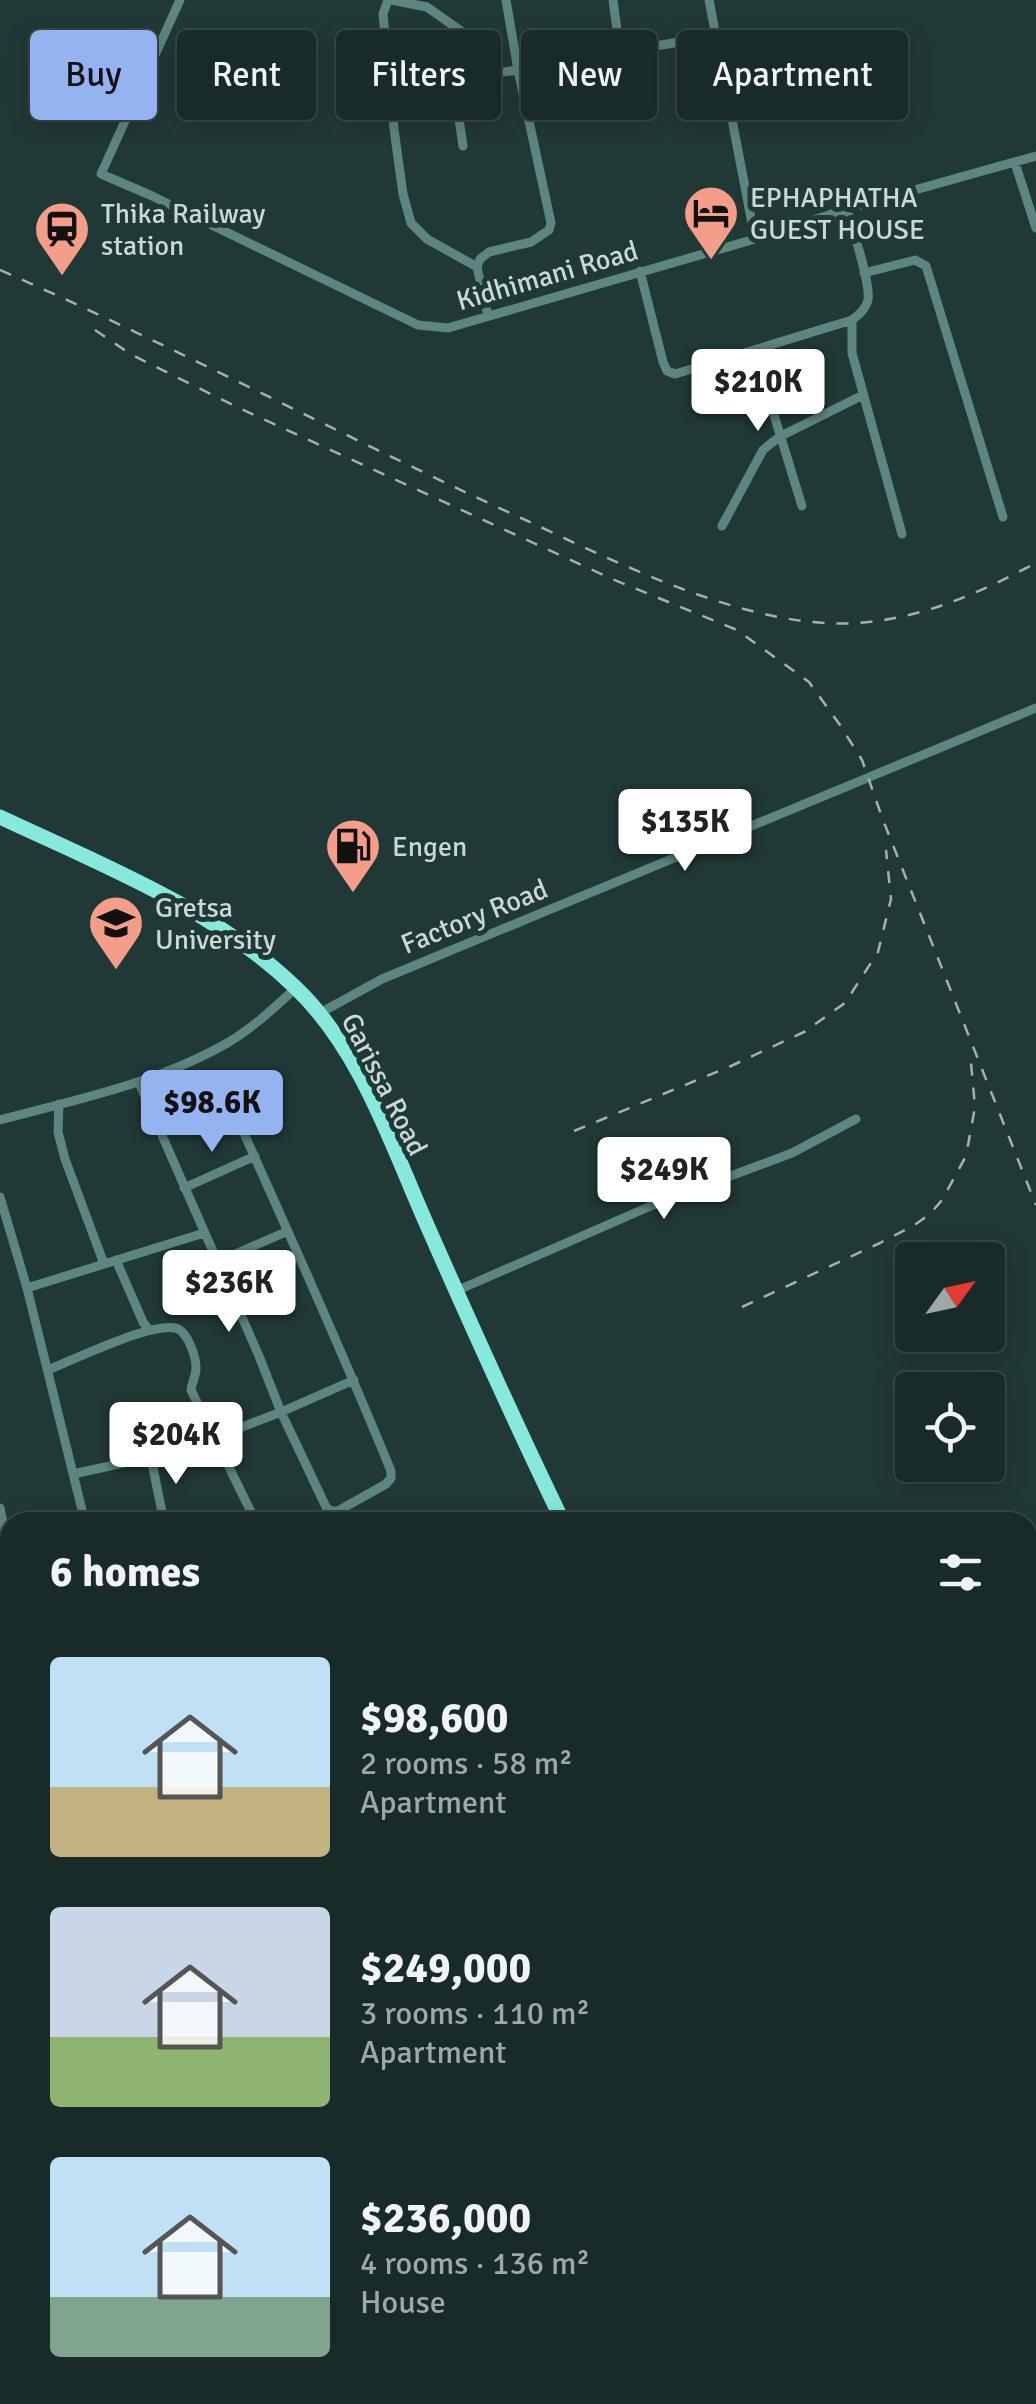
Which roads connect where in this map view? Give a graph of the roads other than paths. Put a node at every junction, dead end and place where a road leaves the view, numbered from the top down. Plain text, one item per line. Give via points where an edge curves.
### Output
1 (180, 0) edge
2 (389, 0) edge
3 (506, 0) edge
4 (613, 0) edge
5 (709, 0) edge
6 (460, 30) edge
7 (617, 30) edge
8 (715, 30) edge
9 (518, 70) junction
10 (501, 72) edge
11 (460, 120) edge
12 (732, 120) edge
13 (464, 146) dead end
14 (1036, 156) edge
15 (1015, 163) junction
16 (847, 208) junction
17 (1036, 228) edge
18 (755, 239) junction
19 (478, 267) junction
20 (640, 272) junction
21 (864, 273) junction
22 (488, 316) junction
23 (852, 320) junction
24 (754, 350) junction
25 (863, 396) junction
26 (779, 437) junction
27 (802, 506) dead end
28 (1004, 517) dead end
29 (722, 526) dead end
30 (902, 534) dead end
31 (1036, 708) edge
32 (0, 817) edge
33 (296, 988) junction
34 (320, 1013) junction
35 (139, 1084) junction
36 (59, 1104) junction
37 (233, 1109) dead end
38 (856, 1119) dead end
39 (0, 1120) edge
40 (254, 1156) junction
41 (184, 1188) junction
42 (0, 1197) edge
43 (2, 1219) edge
44 (288, 1231) junction
45 (204, 1233) junction
46 (116, 1260) junction
47 (217, 1262) junction
48 (104, 1264) junction
49 (28, 1288) junction
50 (456, 1291) junction
51 (149, 1330) junction
52 (48, 1370) junction
53 (354, 1380) junction
54 (281, 1412) junction
55 (216, 1438) junction
56 (151, 1458) junction
57 (73, 1474) junction
58 (82, 1512) edge
59 (162, 1512) edge
60 (251, 1512) edge
61 (559, 1512) edge

1 - 22 street, Kidhimani Road via 101,174 418,325 448,328
2 - 6 street via 427,6
2 - 19 street via 383,14 394,129 412,224
3 - 9 street
4 - 7 street
5 - 8 street
9 - 10 street
9 - 19 street via 550,226 531,242 488,252
11 - 13 street
12 - 18 street
14 - 15 street, Kidhimani Road
15 - 16 street, Kidhimani Road
15 - 17 street
16 - 18 street, Kidhimani Road
16 - 21 street
18 - 20 street, Kidhimani Road
19 - 22 street
20 - 22 street, Kidhimani Road
20 - 24 street via 667,371
21 - 23 street via 868,300
21 - 28 street via 915,260 926,266
23 - 24 street
23 - 25 street
24 - 26 street
25 - 26 street
25 - 30 street
26 - 27 street
26 - 29 street via 763,450
31 - 34 street, Factory Road via 382,978
32 - 33 highway, Garissa Road via 180,904 238,939
33 - 34 highway, Garissa Road
33 - 35 street via 232,1040
34 - 50 highway, Garissa Road via 368,1092
35 - 36 street
35 - 41 street
36 - 39 street
36 - 48 street via 64,1159
37 - 40 street
38 - 50 street via 792,1152
40 - 41 street
40 - 44 street
41 - 45 street
42 - 43 street
43 - 49 street
44 - 47 street
44 - 53 street
45 - 46 street
45 - 47 street
46 - 48 street
46 - 51 street
47 - 54 street
48 - 49 street
49 - 52 street
50 - 61 highway, Garissa Road
51 - 52 street
51 - 55 street via 175,1328 184,1335 196,1367 191,1390
52 - 57 street
53 - 54 street
53 - 54 street via 391,1478 338,1511 326,1507
54 - 55 street
55 - 56 street
55 - 60 street
56 - 57 street
56 - 59 street
57 - 58 street

